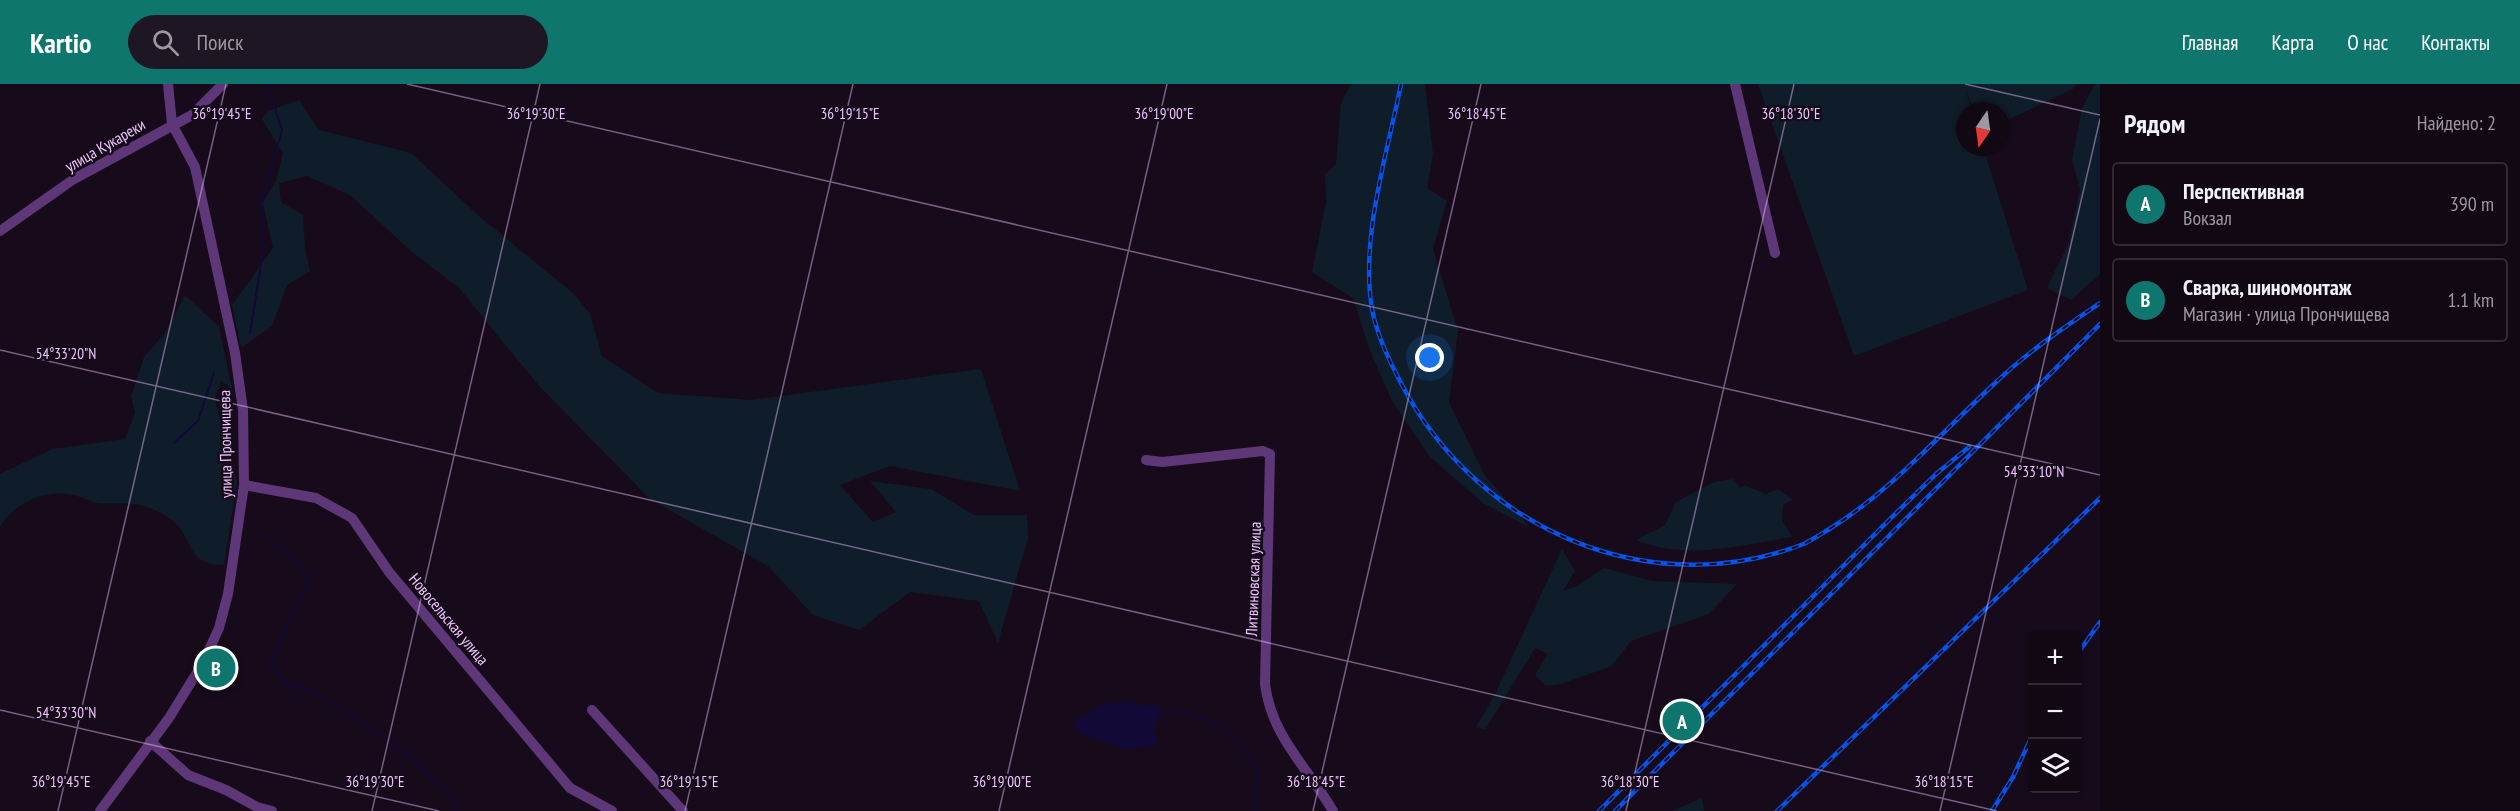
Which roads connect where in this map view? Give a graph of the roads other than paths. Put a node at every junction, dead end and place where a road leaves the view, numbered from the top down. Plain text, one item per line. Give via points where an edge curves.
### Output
1 (168, 84) edge
2 (223, 84) edge
3 (1735, 84) edge
4 (172, 124) junction
5 (0, 231) edge
6 (1775, 253) dead end
7 (1146, 460) dead end
8 (244, 485) junction
9 (592, 710) dead end
10 (150, 741) junction
11 (100, 811) edge
12 (272, 811) edge
13 (612, 811) edge
14 (683, 811) edge
15 (1334, 811) edge

1 - 4 street, улица Прончищева
2 - 4 street, улица Кукареки via 192,115
3 - 6 street
4 - 5 street, улица Кукареки via 74,179
4 - 8 street, улица Прончищева via 195,166 233,343 243,410
7 - 15 street, Литвиновская улица via 1270,454 1265,684 1269,710 1281,737
8 - 10 street, улица Прончищева via 228,594 219,628 204,661
8 - 13 street, Новосельская улица via 316,498 351,518 389,572 570,788
9 - 14 street
10 - 11 street, улица Прончищева
10 - 12 street via 188,775

